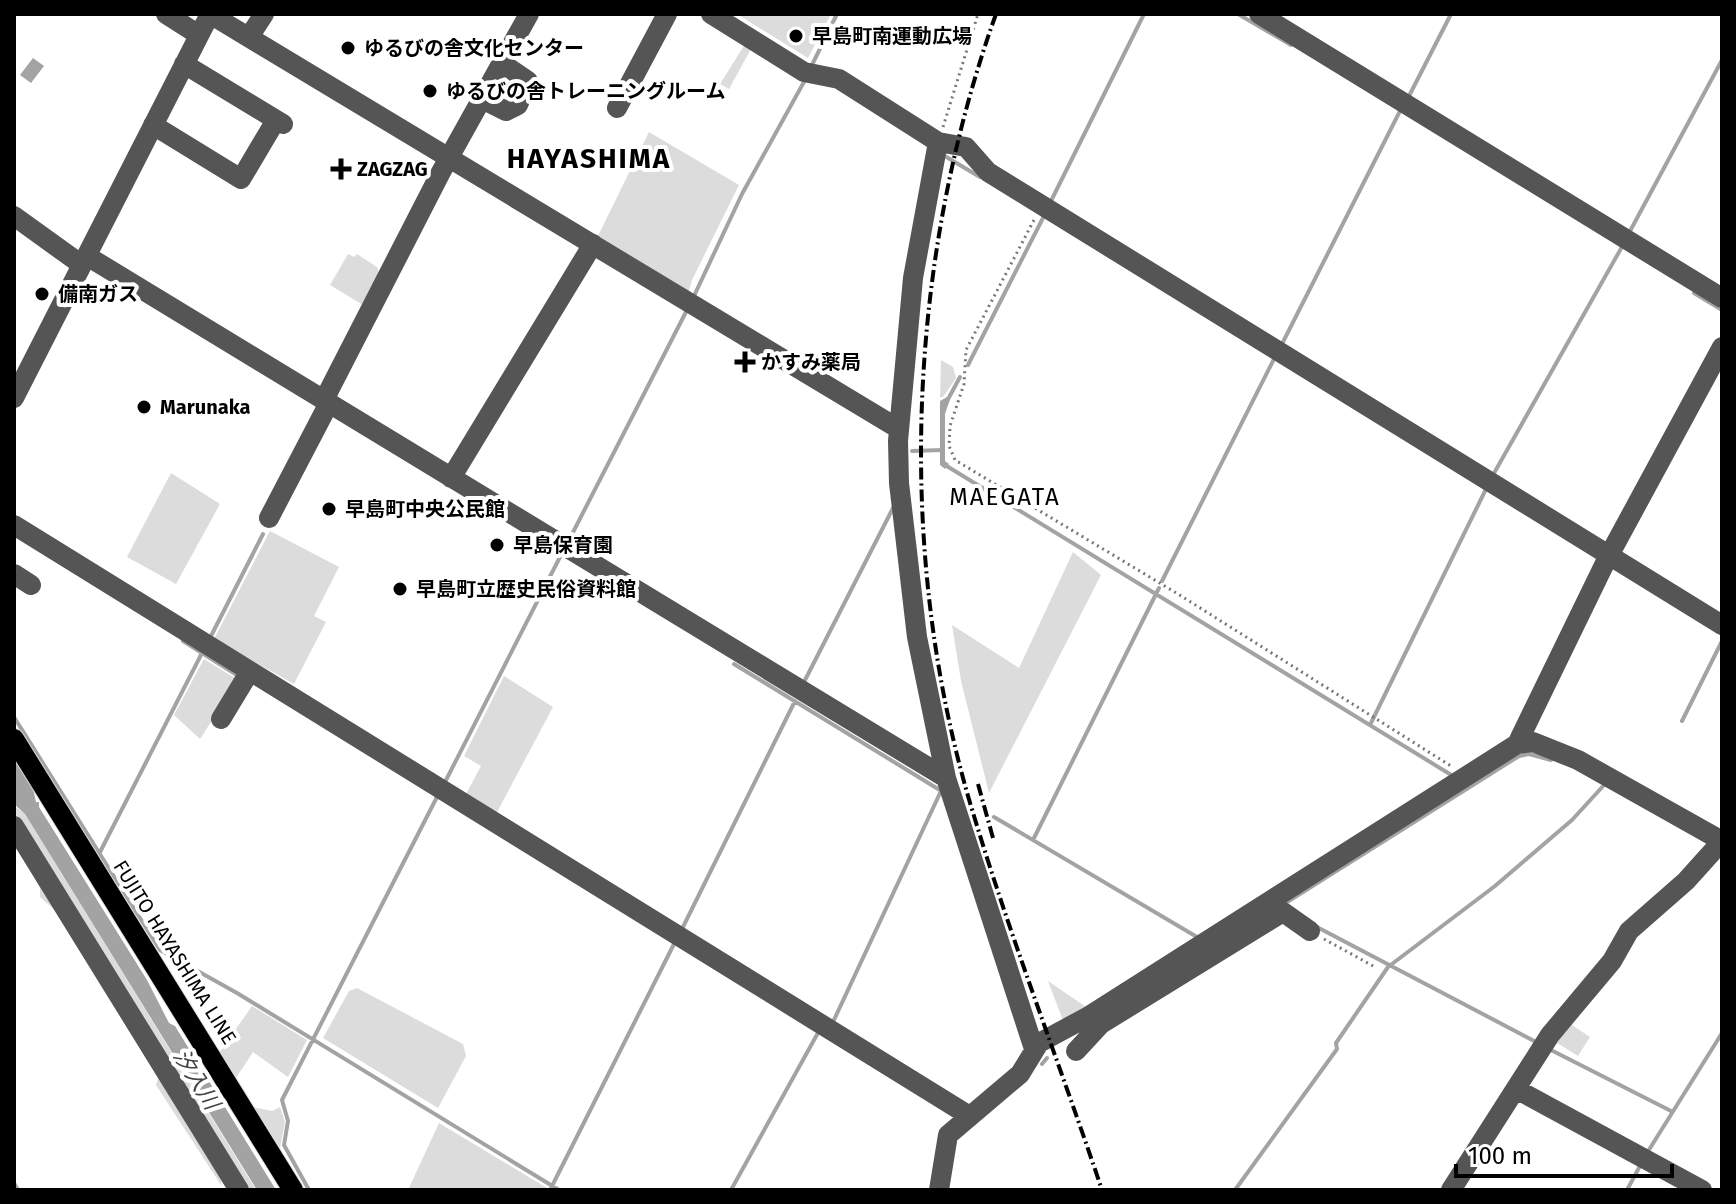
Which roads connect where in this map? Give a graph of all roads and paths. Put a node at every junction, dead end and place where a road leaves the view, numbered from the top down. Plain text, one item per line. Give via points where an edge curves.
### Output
1 (166, 14) edge
2 (264, 14) edge
3 (529, 14) edge
4 (667, 14) edge
5 (711, 14) edge
6 (978, 14) edge
7 (1259, 14) edge
8 (199, 35) junction
9 (249, 37) junction
10 (503, 64) junction
11 (190, 67) junction
12 (484, 100) junction
13 (617, 108) dead end
14 (159, 128) junction
15 (936, 149) junction
16 (450, 157) junction
17 (1036, 215) dead end
18 (14, 216) edge
19 (593, 244) junction
20 (84, 260) junction
21 (1722, 298) edge
22 (1722, 347) edge
23 (14, 398) edge
24 (326, 401) junction
25 (898, 434) junction
26 (451, 478) junction
27 (269, 518) dead end
28 (14, 525) edge
29 (1607, 559) junction
30 (1722, 625) edge
31 (246, 676) junction
32 (221, 719) dead end
33 (14, 739) edge
34 (1517, 744) junction
35 (1468, 777) junction
36 (946, 778) junction
37 (14, 826) edge
38 (1722, 841) edge
39 (1274, 909) junction
40 (1310, 931) joint
41 (1375, 967) dead end
42 (1098, 1019) junction
43 (1034, 1049) junction
44 (1076, 1051) dead end
45 (1516, 1089) junction
46 (968, 1115) junction
47 (239, 1190) edge
48 (293, 1190) edge
49 (939, 1190) edge
50 (1451, 1190) edge
51 (1702, 1190) edge

1 - 8 street
2 - 9 street
3 - 10 street
4 - 13 street
5 - 15 street
6 - 15 path
7 - 21 street
8 - 9 street via 210,14
8 - 11 street
9 - 16 street
10 - 12 street
10 - 12 street via 528,81 518,105 506,111
11 - 14 street
11 - 14 street via 279,122 241,179
12 - 16 street
14 - 20 street
15 - 25 street via 913,278
15 - 29 street via 966,147 988,172
16 - 19 street
16 - 24 street
17 - 35 path via 966,350 964,384 950,426 955,460
18 - 20 street
19 - 25 street
19 - 26 street
20 - 23 street
20 - 24 street
22 - 29 street
24 - 26 street
24 - 27 street
25 - 36 street via 917,637
26 - 36 street
28 - 31 street
29 - 30 street
29 - 34 street
31 - 32 street
31 - 46 street via 441,789
33 - 48 main road, FUJITO HAYASHIMA LINE
34 - 35 street
34 - 38 street via 1533,742 1578,760
35 - 39 street
36 - 43 street
37 - 47 street
38 - 45 street via 1629,931
39 - 40 street
39 - 42 street
40 - 41 path
42 - 43 street
42 - 44 street
43 - 46 street via 1020,1074
45 - 50 street
45 - 51 street
46 - 49 street via 948,1135

